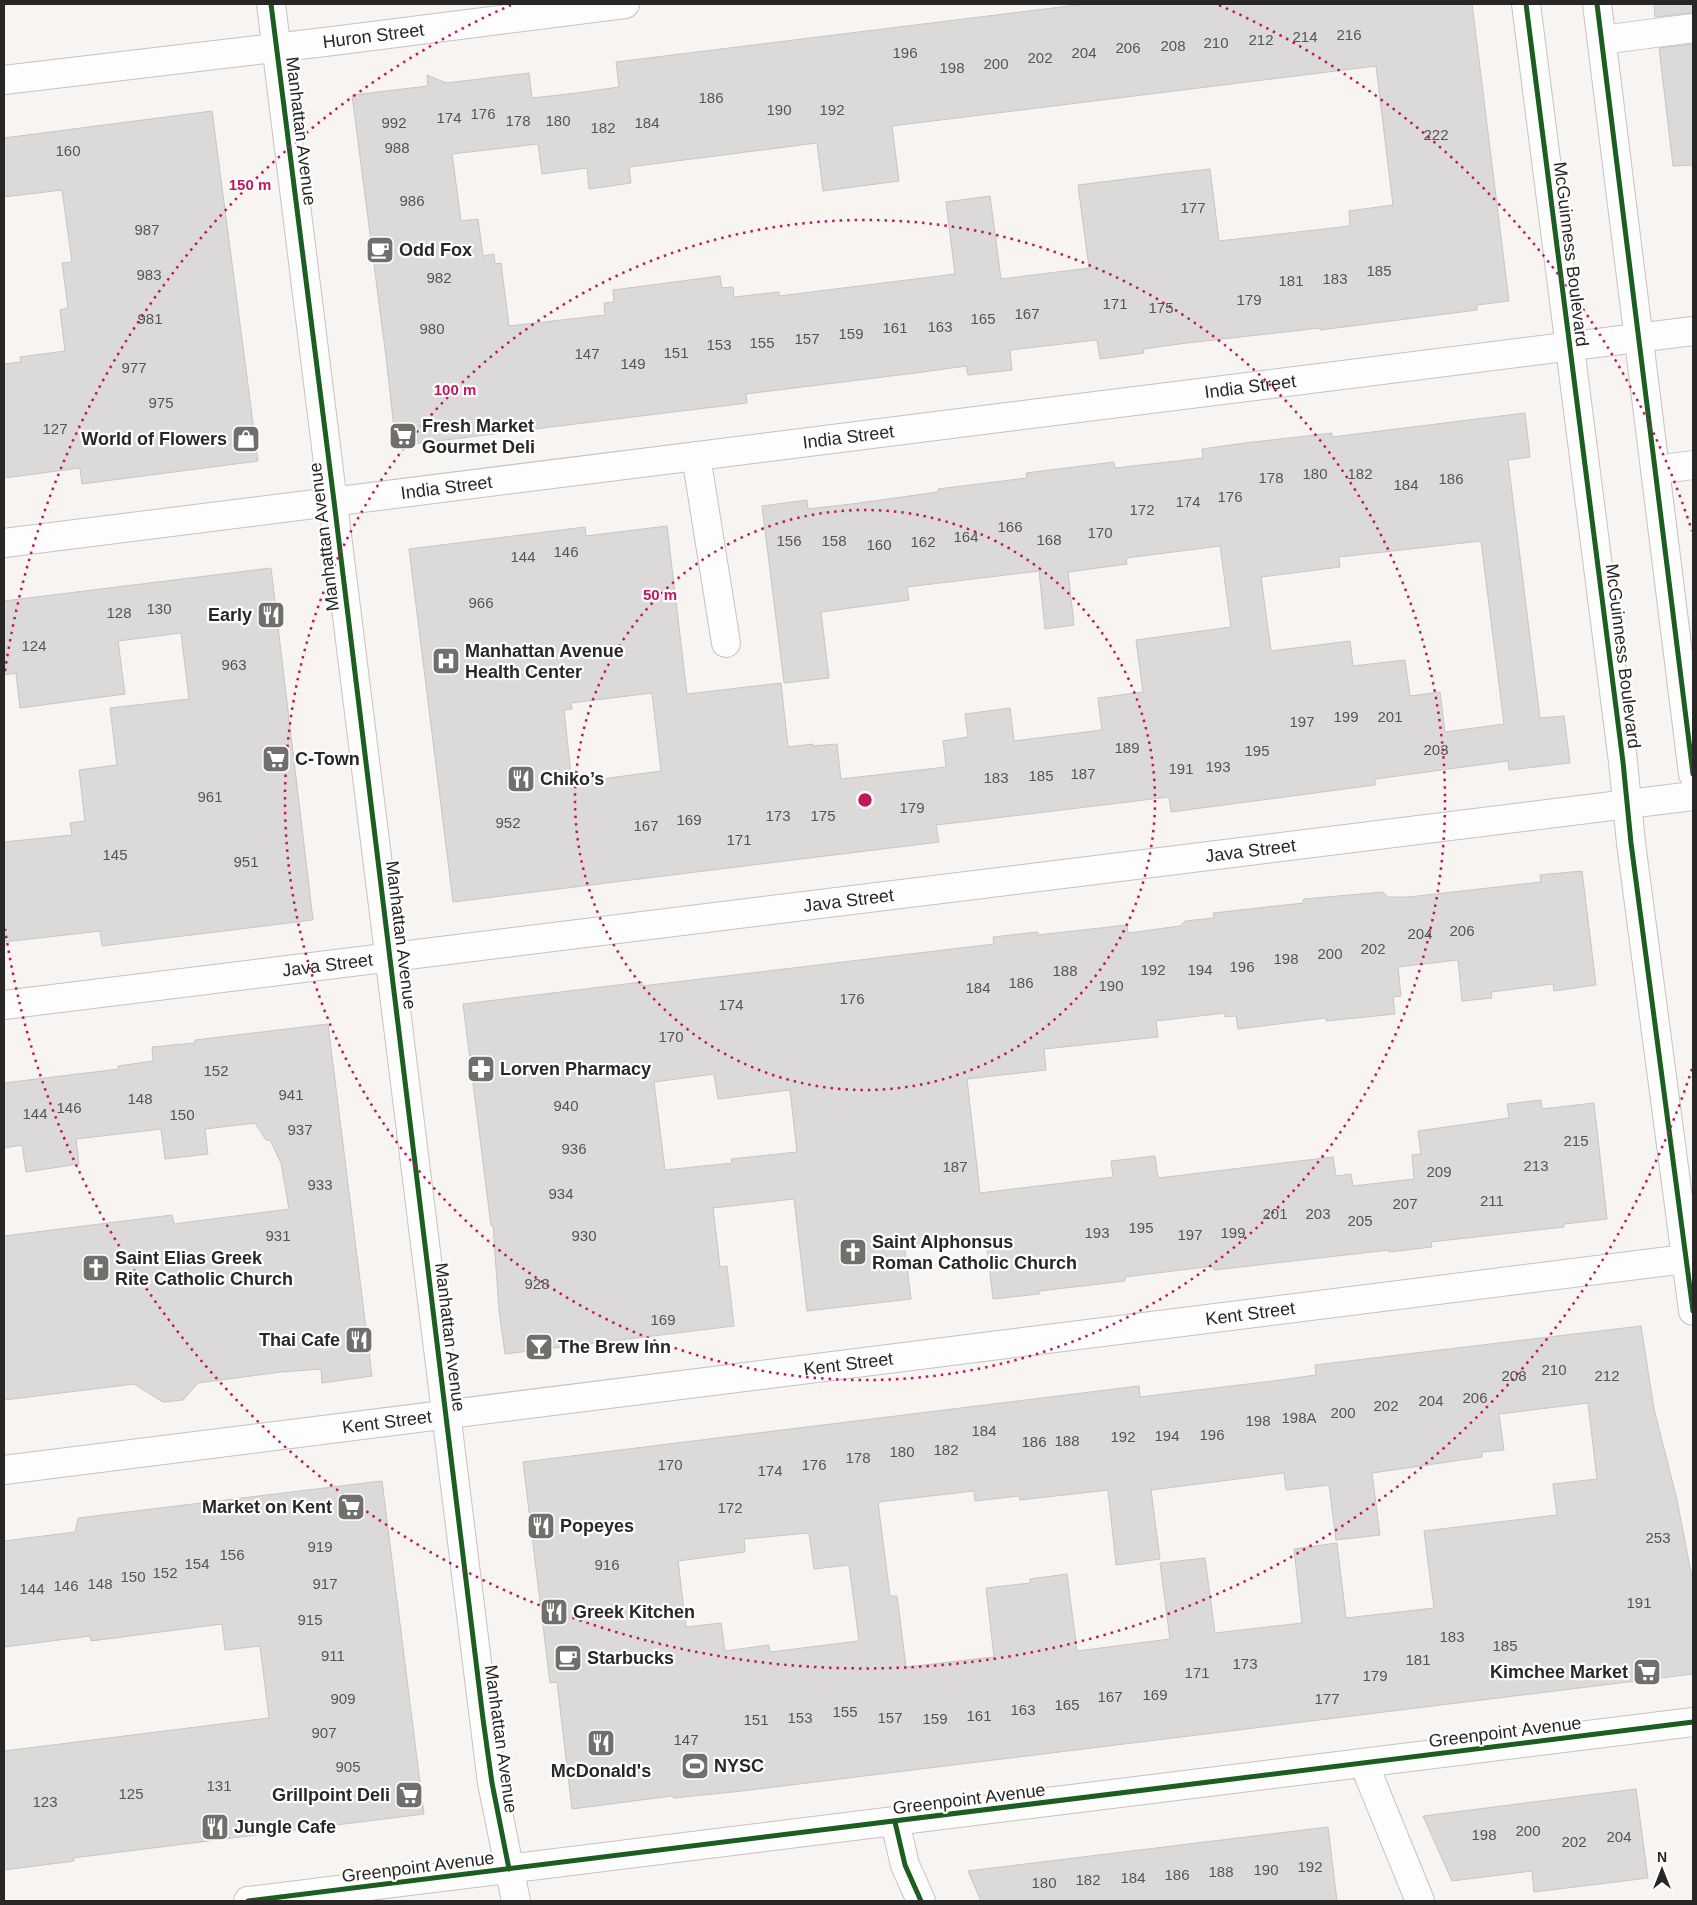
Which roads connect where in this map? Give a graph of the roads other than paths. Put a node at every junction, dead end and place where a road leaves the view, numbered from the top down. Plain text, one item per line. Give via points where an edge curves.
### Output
1 (271, 4) edge
2 (625, 4) edge
3 (1526, 4) edge
4 (1597, 4) edge
5 (1693, 28) edge
6 (1602, 40) junction
7 (276, 48) junction
8 (4, 80) edge
9 (1693, 331) edge
10 (1638, 338) junction
11 (1569, 347) junction
12 (696, 456) junction
13 (1693, 465) edge
14 (1655, 470) junction
15 (334, 501) junction
16 (4, 543) edge
17 (726, 643) dead end
18 (1693, 774) edge
19 (1693, 796) edge
20 (1627, 804) junction
21 (389, 956) junction
22 (4, 1005) edge
23 (1690, 1258) edge
24 (1693, 1311) edge
25 (446, 1414) junction
26 (4, 1470) edge
27 (1693, 1722) edge
28 (1364, 1764) junction
29 (895, 1822) junction
30 (509, 1869) junction
31 (248, 1901) edge
32 (516, 1901) edge
33 (921, 1901) edge
34 (1420, 1901) edge

1 - 7 street, Manhattan Avenue
2 - 7 street, Huron Street
3 - 11 street, McGuinness Boulevard
4 - 6 street
5 - 6 street
6 - 10 street
7 - 8 street, Huron Street
7 - 15 street, Manhattan Avenue
9 - 10 street, India Street
10 - 11 street, India Street
10 - 14 street
11 - 12 street, India Street
11 - 20 street, McGuinness Boulevard
12 - 15 street, India Street
12 - 17 street
13 - 14 street
14 - 18 street
15 - 16 street, India Street
15 - 21 street, Manhattan Avenue
19 - 20 street, Java Street
20 - 21 street, Java Street
20 - 23 street, McGuinness Boulevard
21 - 22 street, Java Street
21 - 25 street, Manhattan Avenue
23 - 24 street, McGuinness Boulevard
23 - 25 street, Kent Street
25 - 26 street, Kent Street
25 - 30 street, Manhattan Avenue via 492,1783
27 - 28 street, Greenpoint Avenue
28 - 29 street, Greenpoint Avenue
28 - 34 street
29 - 30 street, Greenpoint Avenue
29 - 33 street via 905,1865
30 - 31 street, Greenpoint Avenue
30 - 32 street, Manhattan Avenue

